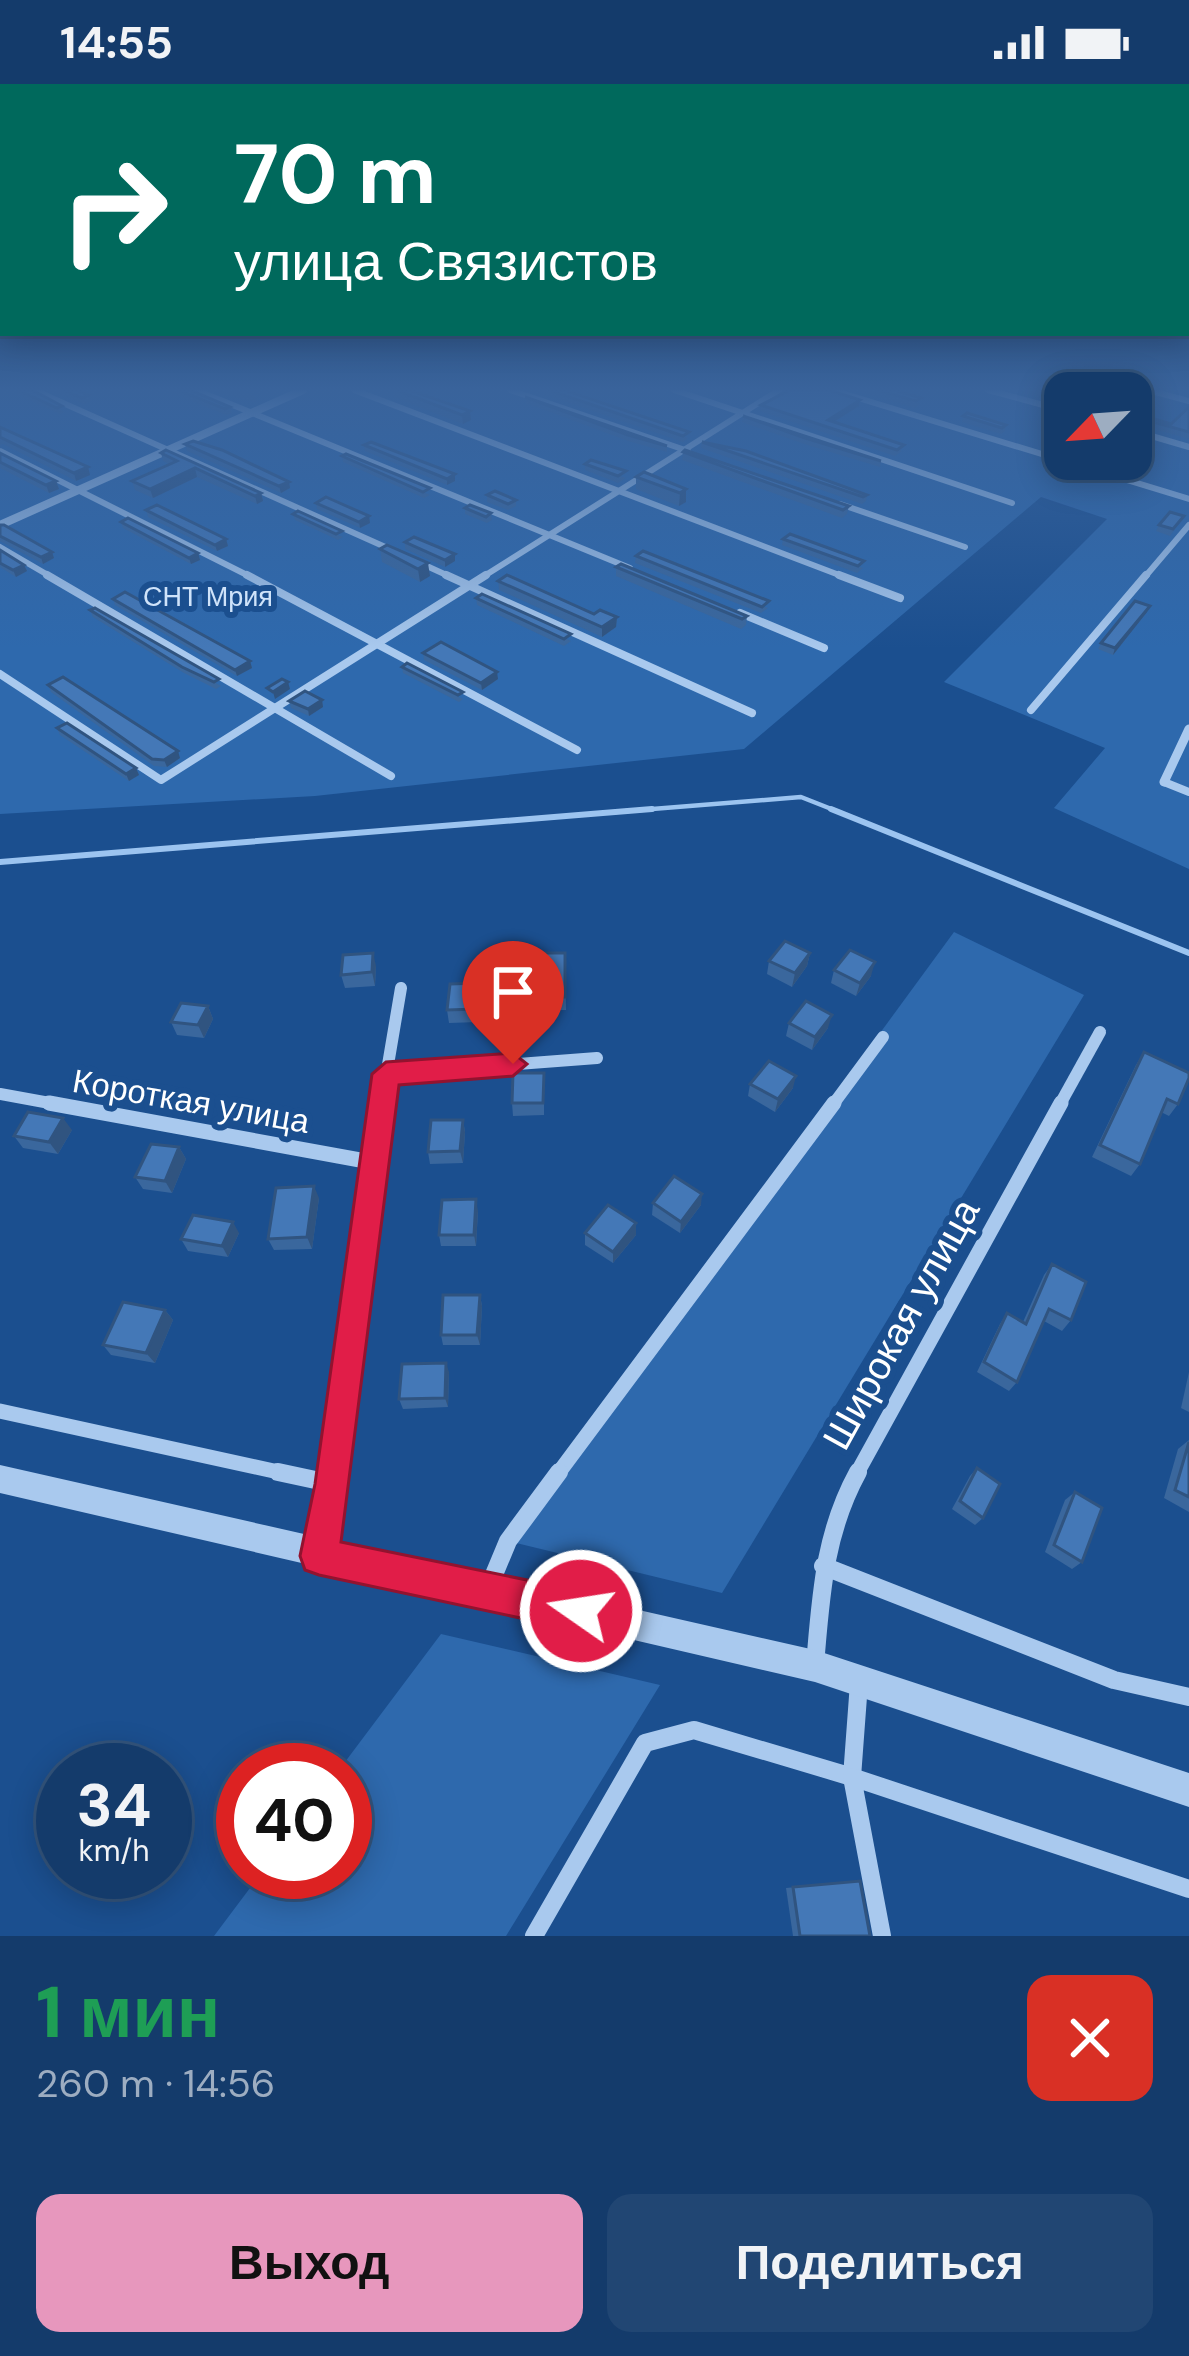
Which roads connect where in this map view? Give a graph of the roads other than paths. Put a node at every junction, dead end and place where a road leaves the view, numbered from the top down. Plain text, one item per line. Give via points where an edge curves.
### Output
1 (50, 476) edge
2 (109, 476) edge
3 (227, 476) edge
4 (408, 476) edge
5 (585, 476) edge
6 (642, 476) edge
7 (934, 476) edge
8 (1115, 476) edge
9 (78, 490) junction
10 (621, 490) junction
11 (1189, 499) edge
12 (836, 502) edge
13 (1012, 503) dead end
14 (0, 525) edge
15 (1189, 525) edge
16 (549, 535) junction
17 (965, 547) dead end
18 (0, 548) edge
19 (634, 569) edge
20 (469, 585) junction
21 (900, 598) dead end
22 (739, 613) edge
23 (381, 642) junction
24 (824, 648) dead end
25 (0, 674) edge
26 (277, 705) junction
27 (1031, 710) dead end
28 (752, 713) dead end
29 (1189, 729) edge
30 (577, 750) dead end
31 (391, 776) dead end
32 (1164, 782) joint
33 (1189, 792) edge
34 (401, 988) dead end
35 (1100, 1032) dead end
36 (883, 1036) dead end
37 (597, 1058) dead end
38 (386, 1074) junction
39 (0, 1094) edge
40 (371, 1162) junction
41 (0, 1411) edge
42 (0, 1479) edge
43 (334, 1484) junction
44 (319, 1556) junction
45 (823, 1566) junction
46 (488, 1589) junction
47 (814, 1666) junction
48 (860, 1681) junction
49 (1189, 1697) edge
50 (852, 1777) junction
51 (1189, 1790) edge
52 (1189, 1889) edge
53 (534, 1936) edge
54 (882, 1936) edge

1 - 9 lane
2 - 9 street
3 - 20 lane
4 - 16 lane
5 - 10 lane
6 - 10 lane
7 - 13 lane
8 - 11 lane
9 - 14 street
9 - 23 lane
10 - 16 lane
10 - 21 lane
12 - 17 lane
15 - 27 lane
16 - 19 lane
16 - 20 lane
18 - 26 lane
20 - 23 lane
20 - 28 lane
22 - 24 lane
23 - 26 lane
23 - 30 lane
25 - 26 lane via 161,780
26 - 31 lane
29 - 32 street
32 - 33 lane
34 - 38 street
35 - 45 street, Широкая улица via 835,1513
36 - 46 street via 508,1541
37 - 38 street
38 - 40 street
39 - 40 street, Короткая улица
40 - 43 street
41 - 43 street
42 - 44 street
43 - 44 street
44 - 46 street
45 - 47 street, Широкая улица
45 - 49 street via 1114,1680
46 - 47 street
47 - 48 street
48 - 50 street
48 - 51 street
50 - 52 street
50 - 53 street via 694,1730 645,1743
50 - 54 street

